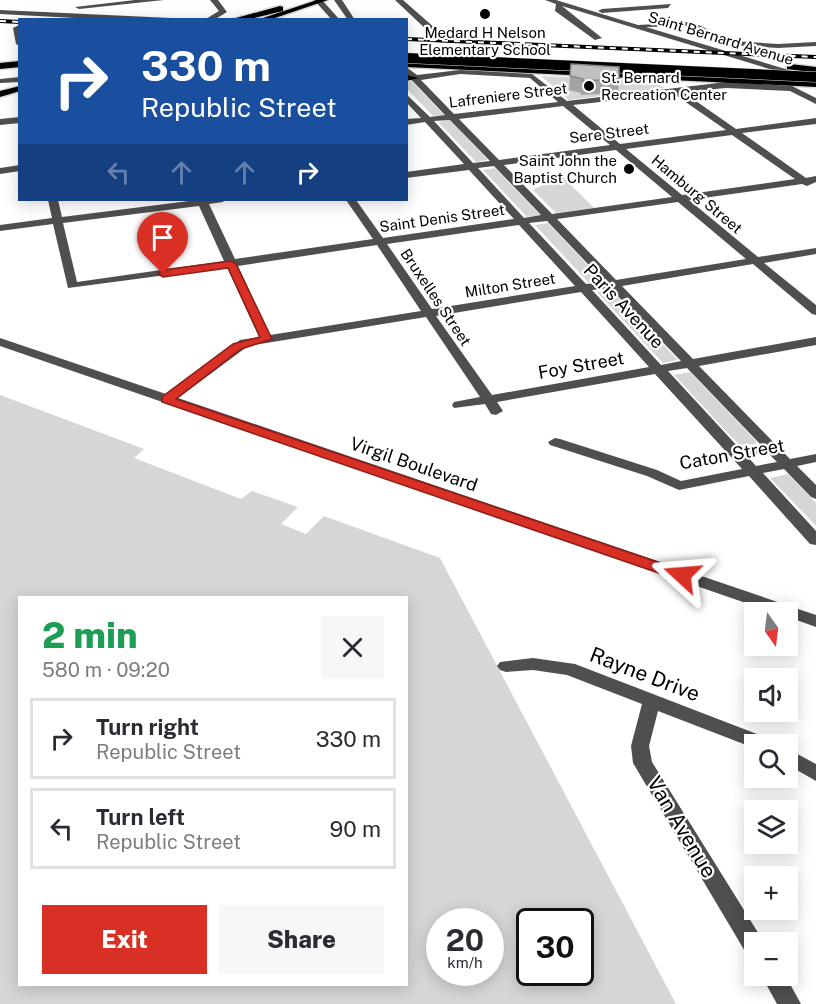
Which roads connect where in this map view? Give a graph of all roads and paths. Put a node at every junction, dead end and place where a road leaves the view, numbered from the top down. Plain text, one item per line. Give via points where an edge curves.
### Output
1 (160, 0) edge
2 (214, 0) edge
3 (309, 0) edge
4 (320, 0) edge
5 (338, 0) edge
6 (399, 0) edge
7 (549, 0) edge
8 (113, 2) edge
9 (565, 2) edge
10 (668, 6) dead end
11 (326, 8) junction
12 (280, 9) junction
13 (14, 10) junction
14 (602, 11) junction
15 (0, 12) edge
16 (348, 13) edge
17 (119, 17) junction
18 (334, 17) edge
19 (136, 18) edge
20 (211, 18) edge
21 (242, 18) edge
22 (254, 18) edge
23 (266, 18) edge
24 (678, 23) junction
25 (644, 24) junction
26 (634, 26) junction
27 (17, 28) dead end
28 (433, 31) dead end
29 (669, 31) junction
30 (18, 33) edge
31 (598, 38) dead end
32 (816, 44) edge
33 (18, 55) edge
34 (0, 57) edge
35 (408, 58) edge
36 (18, 64) edge
37 (408, 64) edge
38 (0, 66) edge
39 (790, 67) junction
40 (816, 70) edge
41 (409, 75) edge
42 (815, 78) edge
43 (18, 79) edge
44 (0, 81) edge
45 (18, 89) edge
46 (674, 90) junction
47 (0, 94) edge
48 (18, 96) edge
49 (408, 98) edge
50 (0, 101) edge
51 (816, 101) edge
52 (566, 103) junction
53 (452, 117) junction
54 (18, 120) edge
55 (428, 120) junction
56 (408, 122) edge
57 (816, 122) edge
58 (0, 123) edge
59 (734, 132) junction
60 (618, 147) junction
61 (497, 163) junction
62 (471, 166) junction
63 (18, 168) edge
64 (0, 171) edge
65 (408, 175) edge
66 (810, 180) edge
67 (816, 189) edge
68 (681, 199) junction
69 (52, 201) edge
70 (203, 201) edge
71 (352, 201) edge
72 (549, 218) junction
73 (57, 221) junction
74 (523, 222) junction
75 (0, 228) edge
76 (381, 243) junction
77 (816, 251) edge
78 (754, 261) junction
79 (231, 264) junction
80 (613, 284) junction
81 (584, 288) junction
82 (816, 311) edge
83 (430, 313) junction
84 (266, 339) junction
85 (816, 341) edge
86 (0, 342) edge
87 (690, 363) junction
88 (659, 369) junction
89 (166, 400) junction
90 (488, 400) junction
91 (459, 405) dead end
92 (496, 411) dead end
93 (555, 442) dead end
94 (771, 447) junction
95 (737, 454) junction
96 (816, 458) edge
97 (787, 464) junction
98 (754, 472) junction
99 (816, 494) edge
100 (816, 540) edge
101 (816, 621) edge
102 (506, 666) dead end
103 (652, 700) junction
104 (744, 736) edge
105 (798, 762) edge
106 (816, 773) edge
107 (746, 932) edge
108 (779, 986) edge
109 (790, 1004) edge

1 - 8 street
2 - 20 street via 223,12
3 - 12 main road
4 - 11 street
4 - 23 main road
5 - 16 street
6 - 28 street
7 - 9 street, Saint Bernard Avenue
8 - 13 street
8 - 17 street
9 - 14 street, Saint Bernard Avenue
9 - 26 street, Saint Bernard Avenue
9 - 31 street via 558,9
10 - 14 street
11 - 16 street
11 - 18 street
12 - 21 highway
12 - 22 main road
13 - 15 street
13 - 17 street
14 - 25 street, Saint Bernard Avenue
16 - 18 street
17 - 19 street
24 - 25 street
24 - 29 street via 667,27
24 - 32 street via 701,28 730,44
25 - 26 street
25 - 29 street, Saint Bernard Avenue
26 - 42 street, Saint Bernard Avenue
27 - 30 street
29 - 39 street, Saint Bernard Avenue
33 - 34 highway
35 - 42 highway, bridge
36 - 38 highway
37 - 42 highway
39 - 40 highway
39 - 42 street, Saint Bernard Avenue
41 - 52 street, Hamburg Street via 460,72 532,76
41 - 53 street, Paris Avenue
43 - 44 street
45 - 47 main road
46 - 51 street, Lafreniere Street via 740,85 792,89
46 - 52 street, Lafreniere Street
46 - 59 street
48 - 50 main road
49 - 55 street, Paris Avenue
52 - 53 street, Lafreniere Street
52 - 60 street, Hamburg Street
53 - 55 street, Lafreniere Street
53 - 61 street, Paris Avenue
54 - 58 street
55 - 56 street, Lafreniere Street
55 - 62 street, Paris Avenue
57 - 59 street, Sere Street
59 - 60 street, Sere Street
59 - 66 street
60 - 61 street, Sere Street
60 - 68 street, Hamburg Street
61 - 62 street, Sere Street
61 - 72 street, Paris Avenue
62 - 65 street, Sere Street
62 - 74 street, Paris Avenue
63 - 64 street
66 - 67 street
66 - 68 street, Saint Denis Street
68 - 72 street, Saint Denis Street
68 - 78 street, Hamburg Street
69 - 73 street
70 - 73 street
70 - 79 street
71 - 76 street, Bruxelles Street
72 - 74 street, Saint Denis Street
72 - 80 street, Paris Avenue
73 - 75 street
73 - 79 street, Saint Denis Street via 72,286
74 - 76 street, Saint Denis Street
74 - 81 street, Paris Avenue
76 - 79 street, Saint Denis Street
76 - 83 street, Bruxelles Street
77 - 78 street, Milton Street
78 - 80 street, Milton Street
78 - 82 street, Hamburg Street
79 - 84 street
80 - 81 street, Milton Street
80 - 87 street, Paris Avenue
81 - 83 street, Milton Street
81 - 88 street, Paris Avenue
83 - 84 street, Milton Street
83 - 90 street, Bruxelles Street
84 - 89 street, Milton Street via 244,343
85 - 87 street, Foy Street
86 - 89 street, Virgil Boulevard
87 - 88 street, Foy Street
87 - 94 street, Paris Avenue
88 - 90 street, Foy Street
88 - 95 street, Paris Avenue
89 - 101 street, Virgil Boulevard
90 - 91 street, Foy Street
90 - 92 street, Bruxelles Street
93 - 98 street, Caton Street via 680,486
94 - 95 street
94 - 97 street, Paris Avenue
95 - 98 street, Paris Avenue
96 - 97 street, Caton Street
97 - 98 street, Caton Street
97 - 99 street, Paris Avenue
98 - 100 street, Paris Avenue
102 - 103 street, Rayne Drive via 533,664 569,669
103 - 104 street, Rayne Drive
103 - 107 street, Van Avenue via 640,746 643,763
105 - 106 street
108 - 109 street

